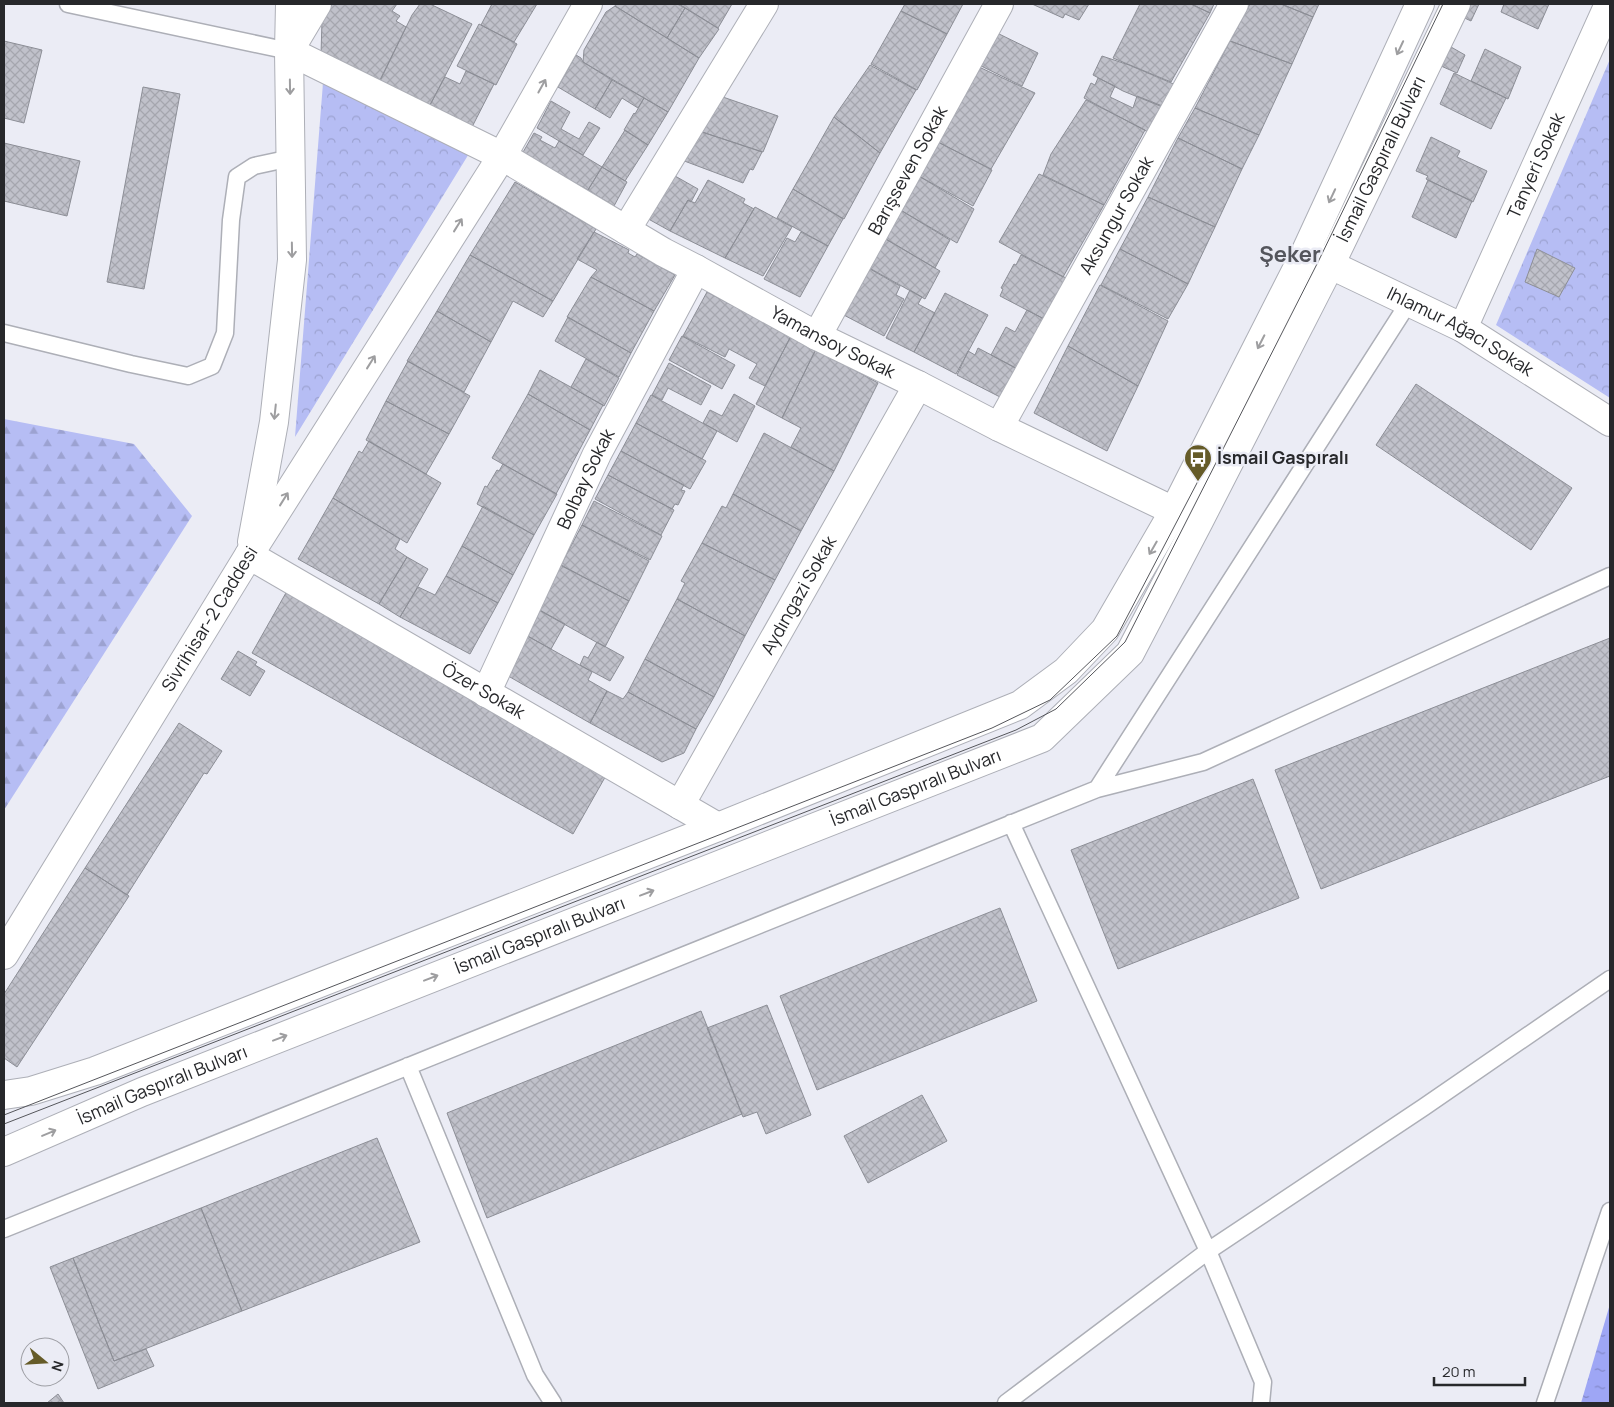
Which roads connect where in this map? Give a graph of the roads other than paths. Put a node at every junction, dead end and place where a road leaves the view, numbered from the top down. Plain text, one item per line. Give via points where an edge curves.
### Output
1 (68, 4) edge
2 (290, 4) edge
3 (317, 4) edge
4 (588, 4) edge
5 (764, 4) edge
6 (999, 4) edge
7 (1234, 4) edge
8 (1420, 4) edge
9 (1456, 4) edge
10 (1610, 4) edge
11 (289, 51) junction
12 (502, 156) junction
13 (291, 158) junction
14 (626, 230) junction
15 (1318, 259) junction
16 (696, 269) junction
17 (1409, 302) junction
18 (1463, 328) junction
19 (4, 334) edge
20 (817, 336) junction
21 (918, 385) junction
22 (1610, 422) edge
23 (999, 427) junction
24 (1174, 511) junction
25 (249, 556) junction
26 (1610, 576) edge
27 (486, 694) junction
28 (1097, 789) junction
29 (680, 805) junction
30 (1011, 823) junction
31 (718, 828) junction
32 (4, 921) edge
33 (4, 955) edge
34 (1610, 980) edge
35 (408, 1066) junction
36 (4, 1095) edge
37 (4, 1152) edge
38 (1610, 1211) edge
39 (4, 1229) edge
40 (1208, 1250) junction
41 (553, 1403) edge
42 (1006, 1403) edge
43 (1261, 1403) edge
44 (1545, 1403) edge

1 - 11 lane
2 - 11 main road
3 - 11 main road
12 -> 4 main road
5 - 14 main road
6 - 20 main road, Barışseven Sokak
7 - 23 main road, Aksungur Sokak
8 -> 15 main road
9 - 15 main road, İsmail Gaspıralı Bulvarı
10 - 18 main road, Tanyeri Sokak
11 - 12 main road, Yamansoy Sokak
11 -> 13 main road
12 - 14 main road, Yamansoy Sokak
25 -> 12 main road
13 - 19 lane via 254,166 238,177 231,220 225,332 212,366 188,376
13 -> 25 main road via 292,260 274,422
14 - 16 main road, Yamansoy Sokak
15 - 17 main road, Ihlamur Ağacı Sokak
15 -> 24 main road
37 -> 15 main road, İsmail Gaspıralı Bulvarı via 142,1092 1042,738 1130,653 1199,521
16 - 20 main road, Yamansoy Sokak
16 - 27 main road, Bolbay Sokak via 598,454
17 - 18 main road, Ihlamur Ağacı Sokak
17 - 28 lane
18 - 22 main road, Ihlamur Ağacı Sokak
20 - 21 main road, Yamansoy Sokak
21 - 23 main road, Yamansoy Sokak
21 - 29 main road, Aydıngazi Sokak
23 - 24 main road, Yamansoy Sokak
24 -> 31 main road via 1105,630 1066,671 1020,705
25 - 27 main road, Özer Sokak
25 - 32 main road, Sivrihisar-2 Caddesi
25 - 33 main road, Sivrihisar-2 Caddesi
26 - 28 lane via 1203,762
27 - 29 main road, Özer Sokak
28 - 30 lane
29 - 31 main road, Özer Sokak
30 - 35 lane
30 - 40 lane
31 - 36 main road via 95,1071 31,1091
34 - 40 lane
35 - 39 lane
35 - 41 lane via 535,1375
38 - 44 lane
40 - 42 lane
40 - 43 lane via 1263,1382

